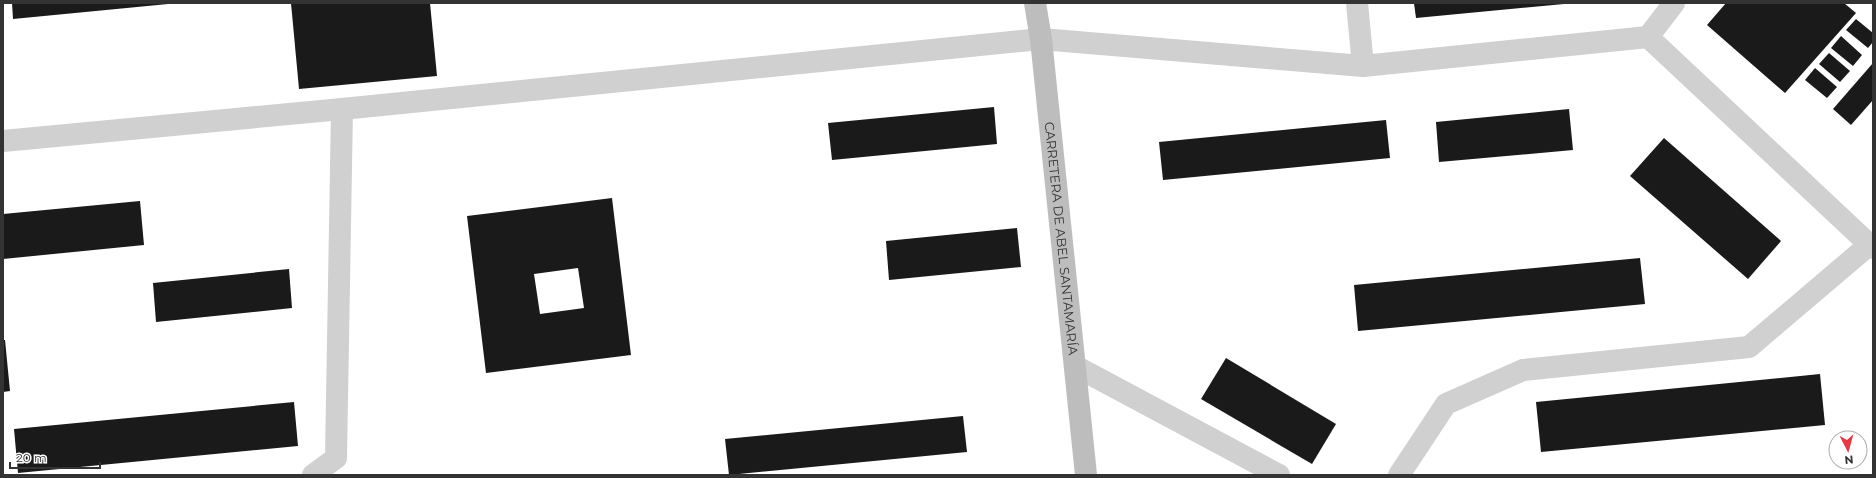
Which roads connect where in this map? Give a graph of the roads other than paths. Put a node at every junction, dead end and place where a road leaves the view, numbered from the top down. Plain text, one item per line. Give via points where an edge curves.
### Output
1 (1035, 3) edge
2 (1357, 3) edge
3 (1674, 3) edge
4 (1648, 37) junction
5 (1041, 38) junction
6 (1363, 66) junction
7 (342, 109) junction
8 (3, 141) edge
9 (1871, 246) edge
10 (1075, 366) junction
11 (314, 475) edge
12 (1086, 475) edge
13 (1279, 475) edge
14 (1399, 475) edge

1 - 5 main road, CARRETERA DE ABEL SANTAMARÍA
2 - 6 street
3 - 4 street
4 - 6 street
4 - 9 street
5 - 6 street
5 - 7 street
5 - 10 main road, CARRETERA DE ABEL SANTAMARÍA
7 - 8 street
7 - 11 street via 336,458
9 - 14 street via 1749,347 1523,370 1446,404
10 - 12 main road, CARRETERA DE ABEL SANTAMARÍA
10 - 13 street

